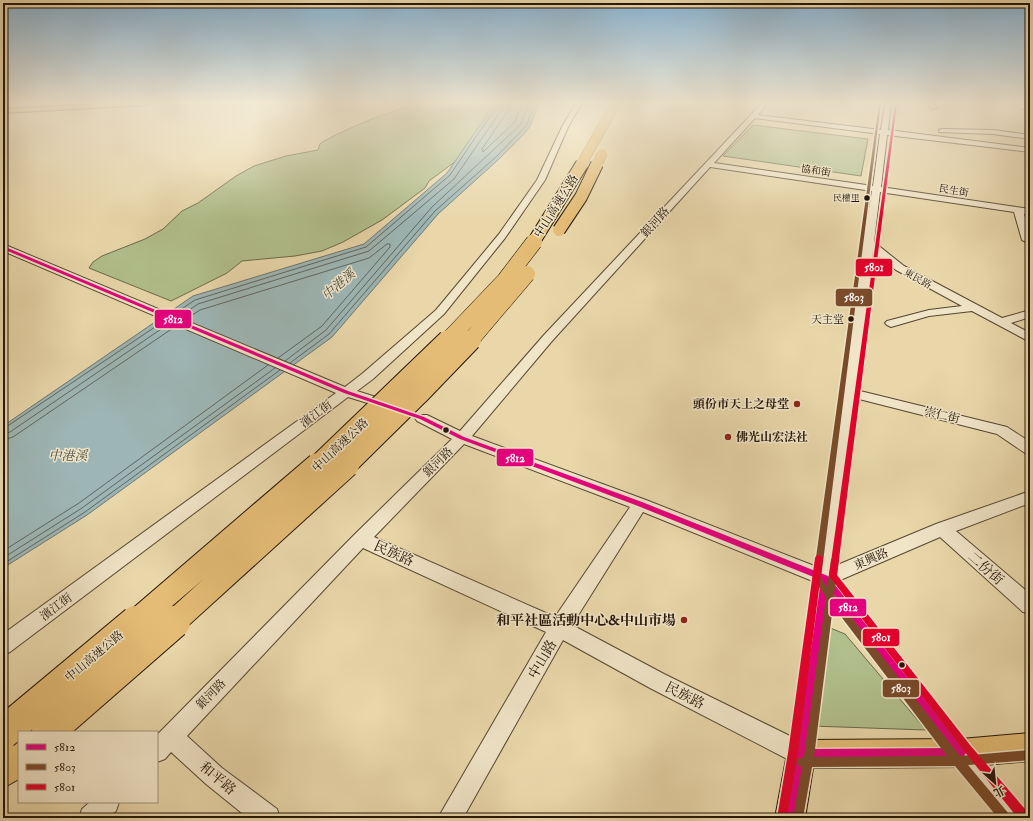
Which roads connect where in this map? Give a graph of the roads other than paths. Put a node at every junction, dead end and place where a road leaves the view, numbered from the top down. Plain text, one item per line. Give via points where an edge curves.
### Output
1 (559, 141) edge
2 (595, 141) edge
3 (608, 141) edge
4 (729, 141) edge
5 (881, 141) edge
6 (959, 141) edge
7 (1030, 150) edge
8 (707, 164) junction
9 (875, 188) junction
10 (1018, 210) junction
11 (1030, 212) edge
12 (1030, 241) edge
13 (868, 242) junction
14 (3, 247) edge
15 (972, 308) junction
16 (1030, 313) edge
17 (1001, 322) junction
18 (891, 323) dead end
19 (1030, 338) edge
20 (346, 392) junction
21 (850, 393) junction
22 (374, 401) dead end
23 (422, 418) dead end
24 (462, 438) junction
25 (1030, 449) edge
26 (1030, 497) edge
27 (640, 504) junction
28 (942, 529) junction
29 (361, 539) junction
30 (825, 578) junction
31 (1030, 606) edge
32 (559, 628) junction
33 (3, 646) edge
34 (49, 731) edge
35 (3, 733) edge
36 (164, 744) edge
37 (1030, 747) edge
38 (961, 753) junction
39 (801, 754) junction
40 (18, 758) edge
41 (3, 770) edge
42 (106, 803) edge
43 (91, 818) edge
44 (268, 818) edge
45 (450, 818) edge
46 (790, 818) edge
47 (1015, 818) edge

1 - 20 street, 濱江街 via 541,180 502,236 440,312 368,376
2 - 35 highway, 中山高速公路, bridge via 556,210 505,280 438,351 319,464
3 - 34 highway, 中山高速公路, bridge via 580,197 520,283 483,327 394,419 210,592
4 - 8 street, 銀河路
5 - 9 street
6 - 7 street
8 - 9 street, 協和街
8 - 24 street, 銀河路 via 508,383
9 - 10 street, 民生街
9 - 13 street
10 - 11 street, 民生街
10 - 12 street
13 - 15 street, 東民路 via 877,252 900,268
13 - 21 street
14 - 20 street
15 - 17 street, 東民路
15 - 18 street via 929,313
16 - 17 street
17 - 19 street, 東民路
20 - 22 street
20 - 33 street, 濱江街
21 - 25 street, 崇仁街 via 1002,430
21 - 30 street
23 - 24 street
24 - 27 street
24 - 29 street, 銀河路
26 - 28 street, 東興路
27 - 30 street
27 - 32 street, 中山路
28 - 30 street, 東興路
28 - 31 street, 二份街
29 - 32 street, 民族路
29 - 36 street, 銀河路
30 - 38 street
30 - 39 street
32 - 39 street, 民族路 via 656,681
32 - 45 street, 中山路
36 - 44 street, 和平路 via 214,776
37 - 38 main road, 民族路
38 - 39 main road, 民族路
38 - 47 street
39 - 46 main road
40 - 41 highway
42 - 43 street

